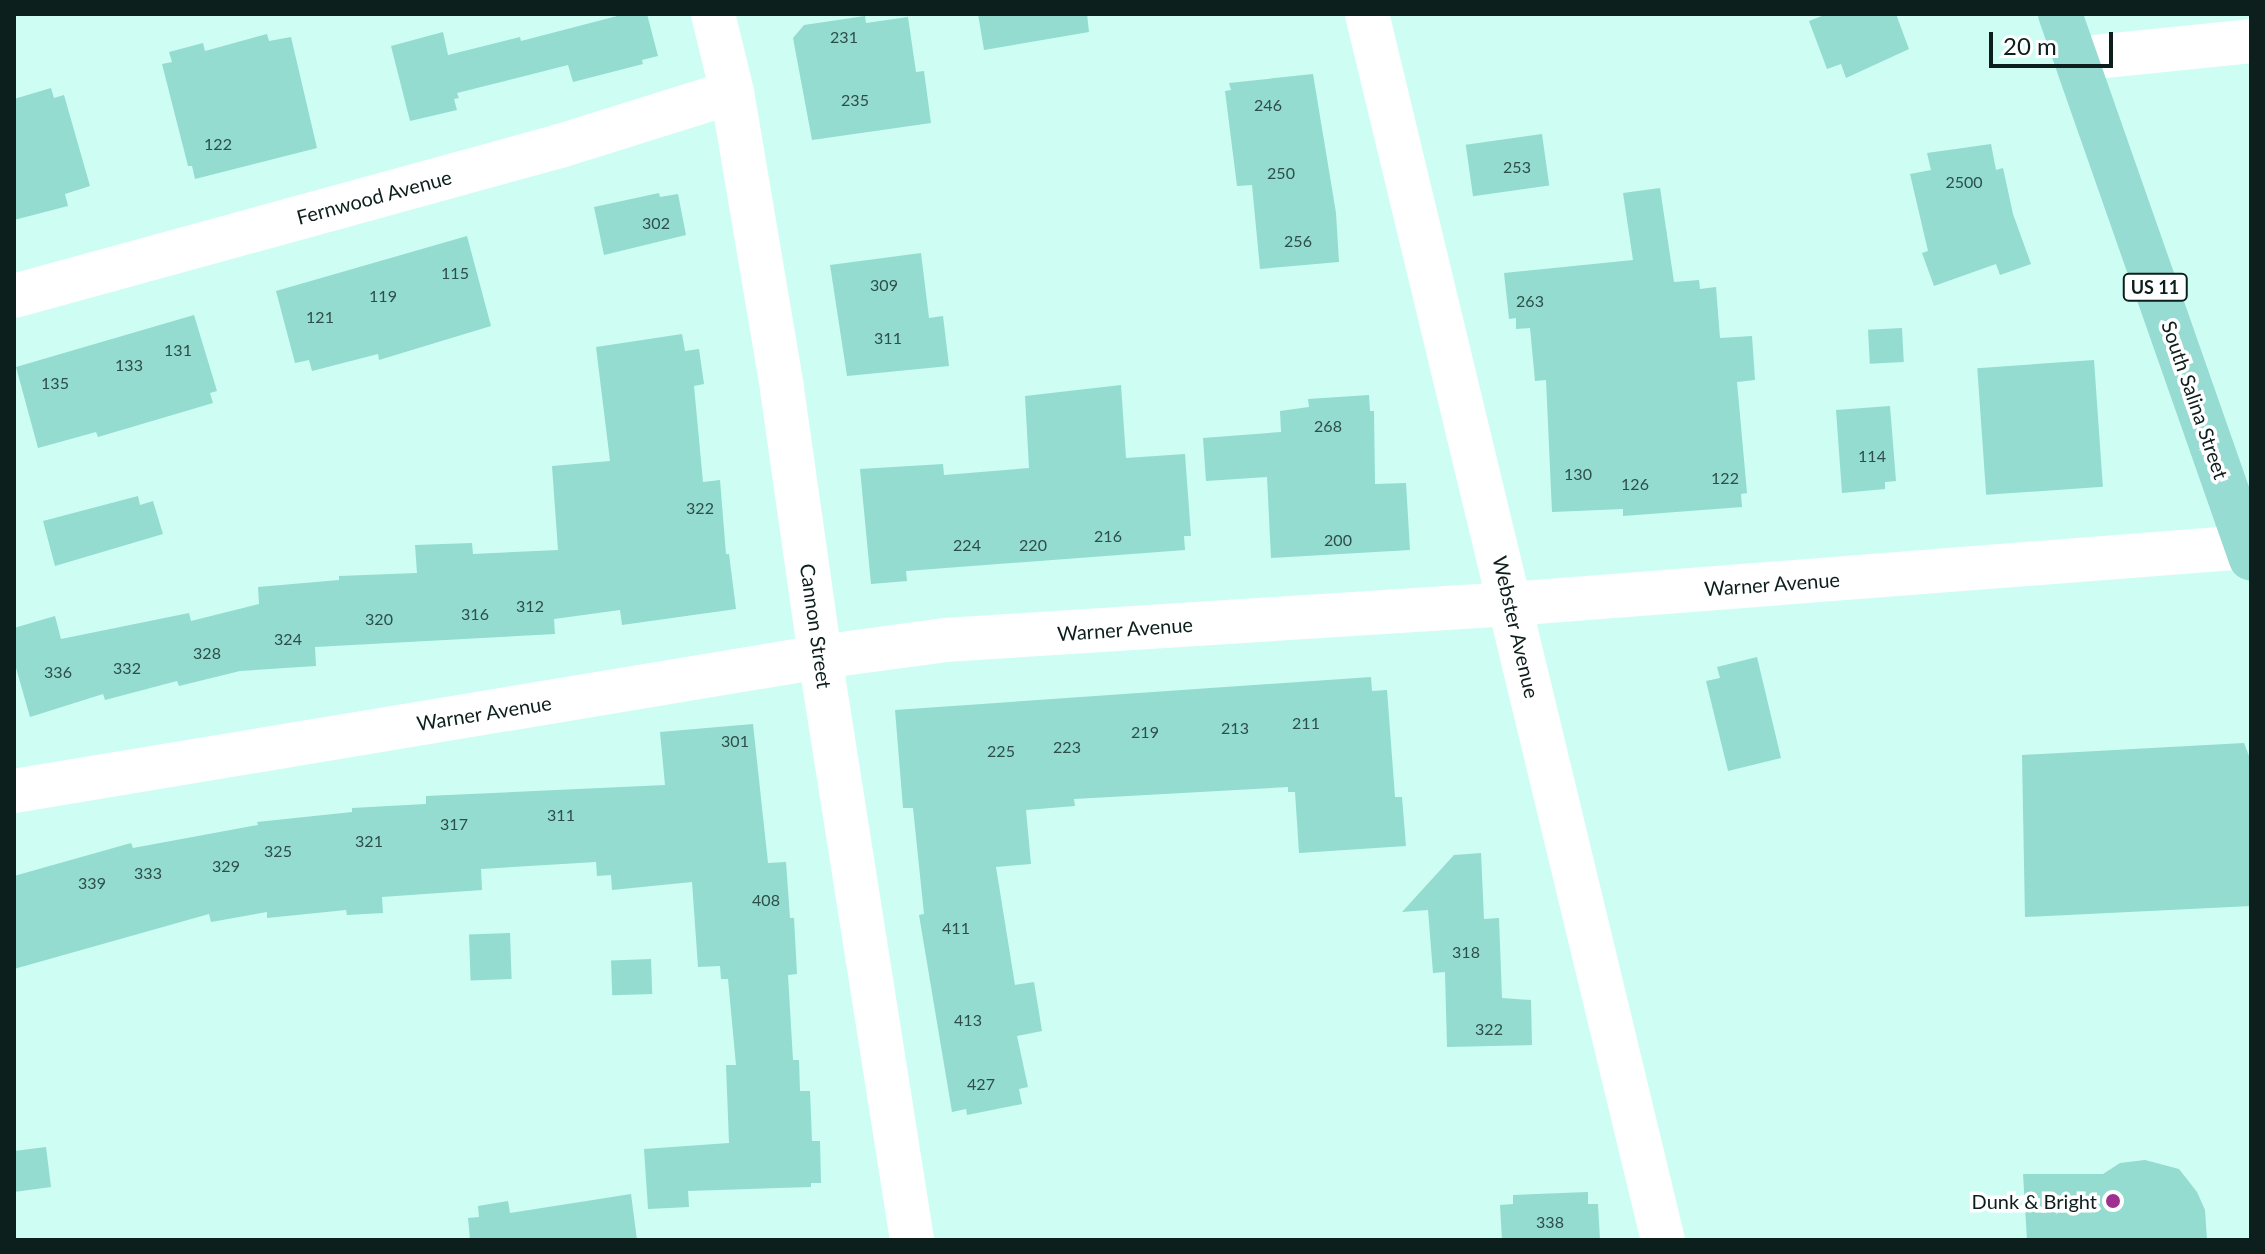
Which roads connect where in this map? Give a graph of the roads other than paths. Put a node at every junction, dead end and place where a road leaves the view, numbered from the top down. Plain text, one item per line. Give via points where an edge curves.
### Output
1 (713, 14) edge
2 (1367, 14) edge
3 (2060, 14) edge
4 (2245, 14) edge
5 (2251, 39) edge
6 (2075, 59) junction
7 (732, 92) junction
8 (14, 296) edge
9 (2249, 553) edge
10 (1510, 604) junction
11 (820, 657) junction
12 (14, 791) edge
13 (912, 1240) edge
14 (1663, 1240) edge

1 - 7 street, Cannon Street
2 - 10 street, Webster Avenue
3 - 6 main road, South Salina Street / US 11
4 - 5 street
5 - 6 street
6 - 9 main road, South Salina Street / US 11
7 - 8 street, Fernwood Avenue via 560,146
7 - 11 street, Cannon Street
9 - 10 street, Warner Avenue
10 - 11 street, Warner Avenue via 945,640
10 - 14 street, Webster Avenue
11 - 12 street, Warner Avenue
11 - 13 street, Cannon Street

